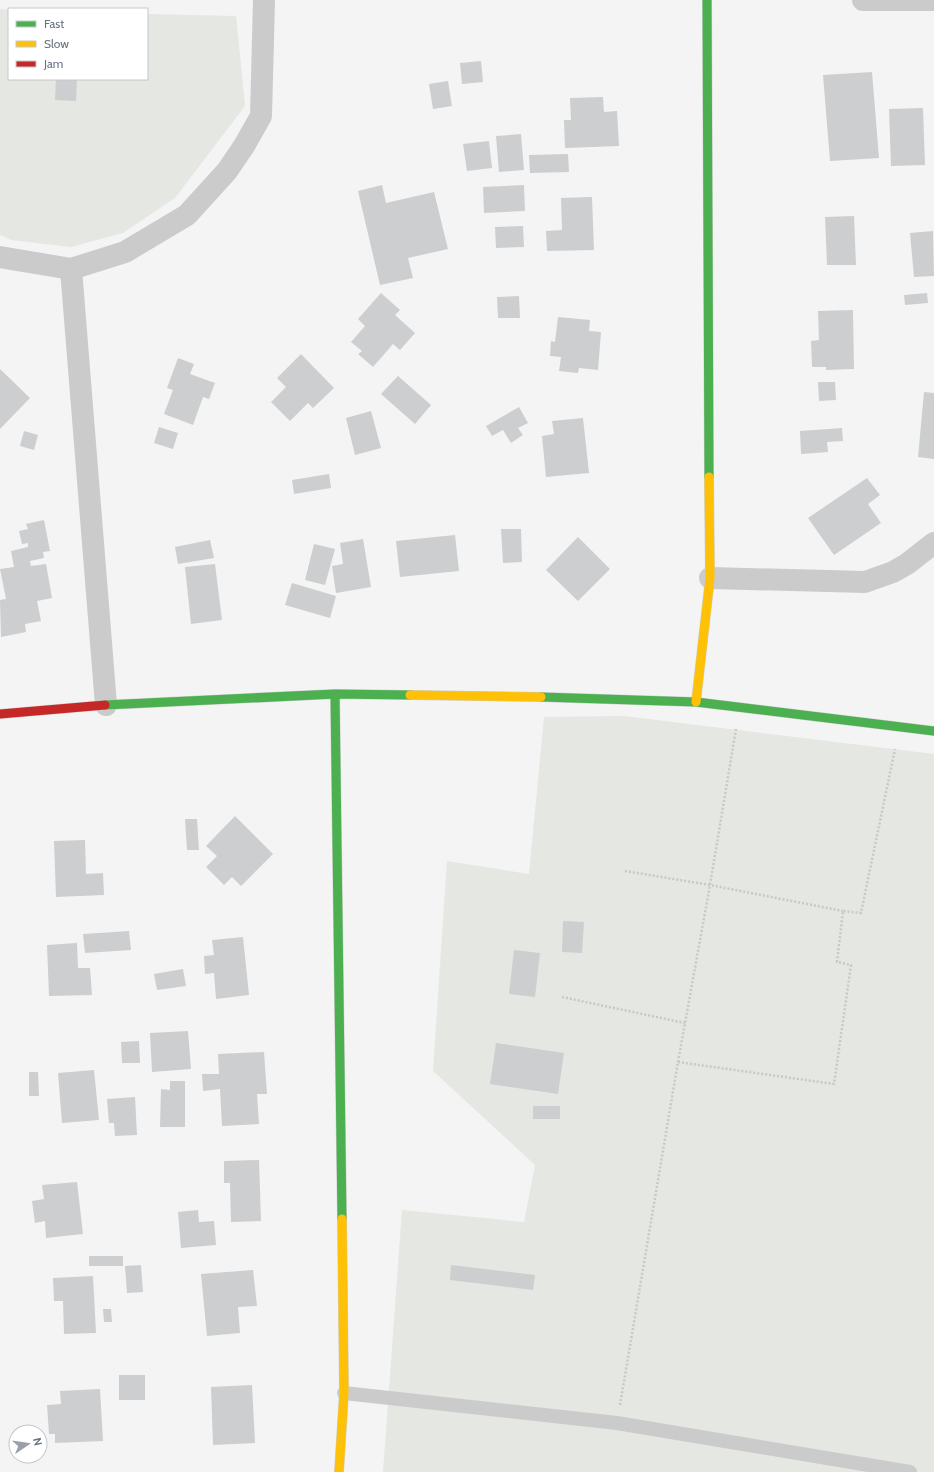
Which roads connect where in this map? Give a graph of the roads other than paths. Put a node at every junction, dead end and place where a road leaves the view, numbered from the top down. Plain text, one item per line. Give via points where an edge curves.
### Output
1 (264, 0) edge
2 (707, 0) edge
3 (863, 0) edge
4 (934, 0) edge
5 (0, 257) edge
6 (71, 269) junction
7 (934, 543) edge
8 (710, 578) junction
9 (335, 694) junction
10 (696, 702) junction
11 (106, 705) junction
12 (0, 714) edge
13 (934, 731) edge
14 (344, 1393) junction
15 (339, 1472) edge
16 (910, 1472) edge

1 - 6 street via 261,116 227,171 187,215 125,252
2 - 8 street
3 - 4 street
5 - 6 street
6 - 11 street
7 - 8 street via 908,564 865,582
8 - 10 street
9 - 10 street via 523,696
9 - 11 street
9 - 14 street
10 - 13 street
11 - 12 street
14 - 15 street
14 - 16 lane via 617,1423

